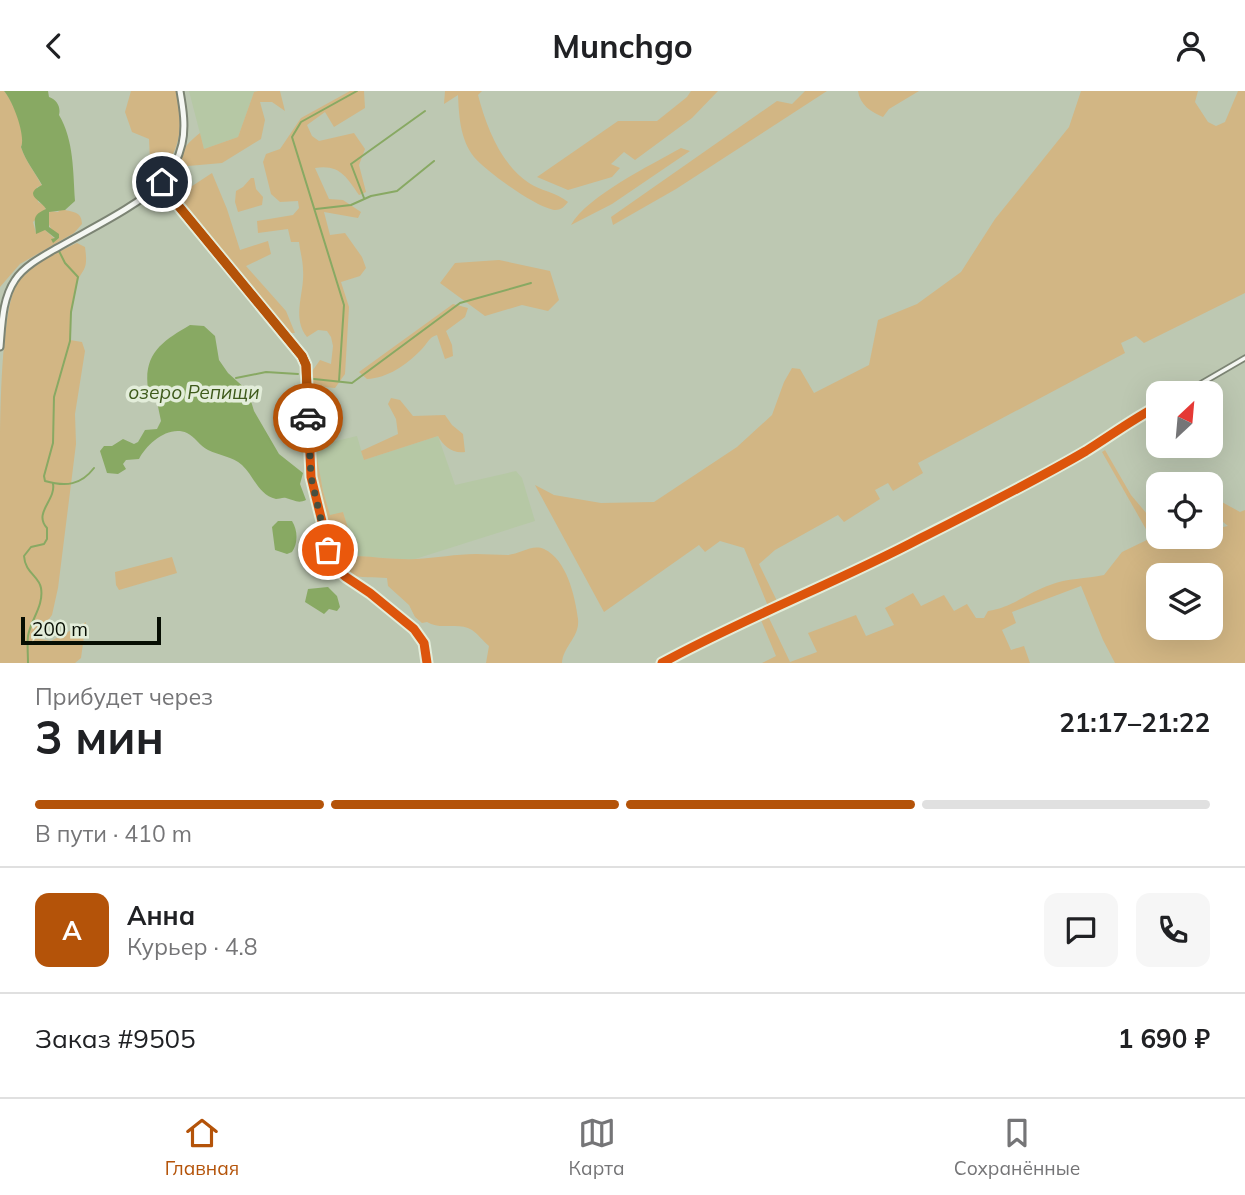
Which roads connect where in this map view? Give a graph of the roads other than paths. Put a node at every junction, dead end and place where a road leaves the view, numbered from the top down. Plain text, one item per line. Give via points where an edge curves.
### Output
1 (180, 91) edge
2 (162, 182) junction
3 (0, 347) edge
4 (1245, 358) edge
5 (1205, 381) edge
6 (1146, 412) edge
7 (427, 663) edge
8 (662, 663) edge

1 - 2 main road via 183,142
2 - 3 main road via 19,274 8,291
2 - 7 street via 302,356 311,477 333,566 414,629 424,643
4 - 5 street
6 - 8 street via 1087,450 918,540

